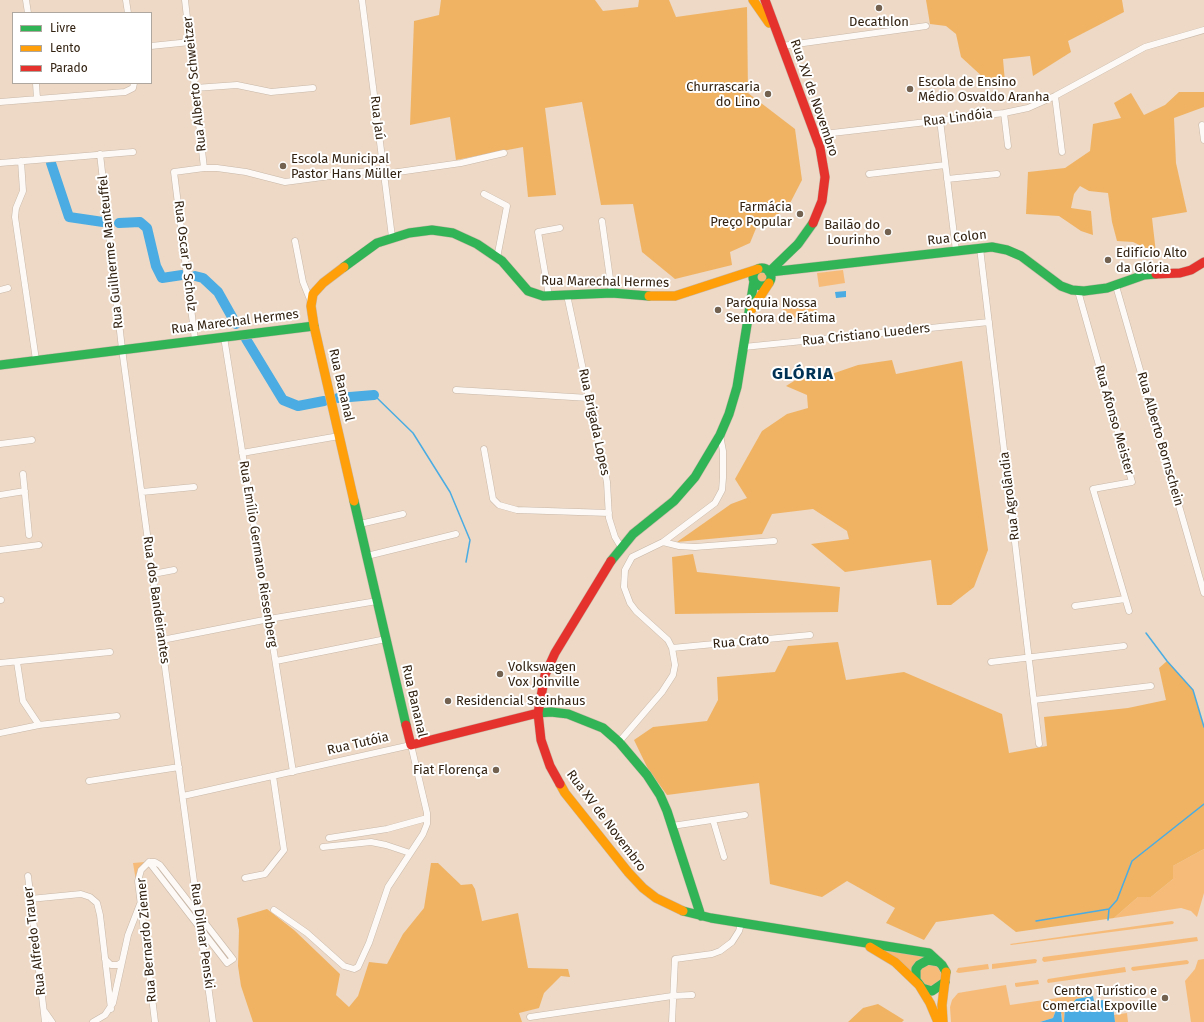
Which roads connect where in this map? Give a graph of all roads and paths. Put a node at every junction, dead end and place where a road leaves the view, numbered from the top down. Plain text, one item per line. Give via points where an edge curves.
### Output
1 (26, 0) edge
2 (126, 0) edge
3 (186, 0) edge
4 (362, 0) edge
5 (753, 0) edge
6 (764, 0) edge
7 (28, 12) edge
8 (128, 12) edge
9 (926, 26) dead end
10 (1204, 30) edge
11 (777, 34) junction
12 (190, 42) junction
13 (152, 46) edge
14 (782, 46) junction
15 (36, 84) edge
16 (133, 85) edge
17 (195, 88) junction
18 (313, 88) dead end
19 (1055, 96) junction
20 (37, 99) junction
21 (0, 102) edge
22 (1004, 113) junction
23 (940, 120) junction
24 (1202, 125) dead end
25 (815, 135) junction
26 (1204, 140) edge
27 (1008, 146) dead end
28 (133, 152) dead end
29 (1062, 152) dead end
30 (504, 153) dead end
31 (100, 154) junction
32 (21, 161) junction
33 (0, 163) edge
34 (946, 165) junction
35 (204, 168) junction
36 (384, 171) junction
37 (869, 174) dead end
38 (997, 174) dead end
39 (947, 180) junction
40 (484, 194) dead end
41 (602, 221) dead end
42 (560, 228) dead end
43 (392, 237) junction
44 (295, 241) dead end
45 (980, 248) junction
46 (956, 251) junction
47 (786, 254) junction
48 (497, 258) junction
49 (1204, 262) edge
50 (759, 268) junction
51 (732, 277) junction
52 (770, 277) junction
53 (754, 280) junction
54 (1116, 286) junction
55 (8, 288) dead end
56 (0, 290) edge
57 (1078, 291) junction
58 (612, 293) junction
59 (567, 295) junction
60 (549, 296) junction
61 (311, 302) junction
62 (749, 316) junction
63 (989, 322) junction
64 (314, 326) junction
65 (224, 337) junction
66 (195, 340) junction
67 (744, 347) junction
68 (122, 349) junction
69 (36, 360) junction
70 (0, 365) edge
71 (456, 390) dead end
72 (589, 398) junction
73 (720, 435) junction
74 (339, 436) junction
75 (32, 440) dead end
76 (0, 444) edge
77 (484, 450) dead end
78 (242, 453) junction
79 (23, 474) dead end
80 (194, 487) dead end
81 (24, 492) junction
82 (142, 492) junction
83 (0, 495) edge
84 (609, 512) junction
85 (403, 514) dead end
86 (360, 524) junction
87 (456, 534) dead end
88 (29, 535) dead end
89 (774, 541) dead end
90 (663, 542) junction
91 (39, 545) dead end
92 (621, 546) junction
93 (0, 550) edge
94 (367, 556) junction
95 (1196, 564) junction
96 (1204, 564) edge
97 (174, 570) dead end
98 (153, 574) junction
99 (1204, 593) edge
100 (1125, 599) junction
101 (377, 601) junction
102 (1075, 606) dead end
103 (1129, 611) dead end
104 (269, 619) junction
105 (810, 635) dead end
106 (386, 639) junction
107 (162, 640) junction
108 (1124, 646) dead end
109 (672, 648) junction
110 (110, 652) dead end
111 (1029, 657) junction
112 (276, 661) junction
113 (17, 662) junction
114 (991, 662) dead end
115 (0, 663) edge
116 (1151, 686) dead end
117 (1034, 700) junction
118 (538, 713) junction
119 (117, 716) dead end
120 (39, 725) junction
121 (0, 733) edge
122 (619, 742) junction
123 (1039, 744) dead end
124 (411, 745) junction
125 (179, 767) junction
126 (293, 772) junction
127 (273, 776) junction
128 (88, 781) dead end
129 (183, 796) junction
130 (745, 815) dead end
131 (427, 818) junction
132 (713, 820) junction
133 (672, 826) junction
134 (329, 838) dead end
135 (323, 847) dead end
136 (190, 850) joint
137 (410, 853) junction
138 (724, 857) dead end
139 (149, 862) junction
140 (28, 876) dead end
141 (245, 878) dead end
142 (30, 899) junction
143 (140, 903) junction
144 (274, 910) dead end
145 (199, 915) junction
146 (701, 916) junction
147 (741, 924) junction
148 (201, 929) junction
149 (864, 943) junction
150 (105, 959) junction
151 (122, 962) junction
152 (939, 962) junction
153 (107, 976) junction
154 (119, 977) junction
155 (945, 982) junction
156 (919, 985) junction
157 (692, 995) dead end
158 (672, 996) junction
159 (43, 1007) junction
160 (111, 1009) junction
161 (530, 1018) dead end
162 (45, 1022) edge
163 (52, 1022) edge
164 (93, 1022) edge
165 (155, 1022) edge
166 (213, 1022) edge
167 (672, 1022) edge
168 (938, 1022) edge
169 (943, 1022) edge

1 - 7 street
2 - 8 street
3 - 12 street, Rua Alberto Schweitzer
4 - 36 street, Rua Jaú
5 - 11 main road, Rua XV de Novembro
6 - 11 main road, Rua XV de Novembro
9 - 14 street
10 - 19 street, Rua Lindóia via 1145,47
11 - 14 main road, Rua XV de Novembro
12 - 13 street
12 - 17 street, Rua Alberto Schweitzer
14 - 25 main road, Rua XV de Novembro
15 - 20 street
16 - 20 street via 125,92
17 - 18 street via 236,85 271,92
17 - 35 street, Rua Alberto Schweitzer
19 - 22 street, Rua Lindóia via 1028,108
19 - 29 street
20 - 21 street
22 - 23 street, Rua Lindóia
22 - 27 street
23 - 25 street, Rua Lindóia
23 - 34 street
24 - 26 street
25 - 47 main road, Rua XV de Novembro via 824,167 825,185 822,201 809,230
28 - 31 street
30 - 36 street via 461,163
31 - 32 street
31 - 68 street, Rua Guilherme Manteuffel
32 - 33 street
32 - 69 street via 24,184 15,217
34 - 37 street
34 - 39 street
35 - 36 street via 232,170 285,182
35 - 66 street, Rua Oscar P Scholz via 174,172
36 - 43 street, Rua Jaú
38 - 39 street
39 - 46 street
40 - 48 street via 507,206
41 - 58 street
42 - 60 street via 538,232
43 - 48 main road, Rua Marechal Hermes via 416,232 445,231 472,241
43 - 61 main road, Rua Marechal Hermes via 373,246 323,283 316,290
44 - 61 street via 303,282
45 - 46 main road, Rua Colon
45 - 57 main road, Rua Colon via 1000,248 1014,252 1062,286
45 - 63 street, Rua Agrolândia
46 - 52 main road, Rua Colon via 792,271
47 - 50 main road, Rua XV de Novembro
47 - 52 main road, Rua XV de Novembro
48 - 60 main road, Rua Marechal Hermes via 528,291 535,295
49 - 54 main road, Rua Colon via 1180,273 1144,276
50 - 51 main road, Rua Marechal Hermes
50 - 52 main road via 766,269
50 - 53 main road via 754,273
51 - 53 main road, Rua Marechal Hermes
51 - 58 main road, Rua Marechal Hermes via 675,296
52 - 53 main road via 760,286
52 - 62 main road, Rua XV de Novembro
53 - 62 main road, Rua XV de Novembro
54 - 57 main road, Rua Colon
54 - 95 street, Rua Alberto Bornschein
55 - 56 street
57 - 100 street, Rua Afonso Meister via 1132,482 1093,489
58 - 59 main road, Rua Marechal Hermes
59 - 60 main road, Rua Marechal Hermes
59 - 72 street, Rua Brigada Lopes
61 - 64 main road, Rua Marechal Hermes
62 - 67 main road, Rua XV de Novembro
63 - 67 street, Rua Cristiano Lueders
63 - 111 street, Rua Agrolândia
64 - 65 main road, Rua Marechal Hermes
64 - 74 main road, Rua Bananal
65 - 66 main road, Rua Marechal Hermes
65 - 78 street, Rua Emílio Germano Riesenberg
66 - 68 main road, Rua Marechal Hermes
67 - 73 main road, Rua XV de Novembro via 733,401
68 - 69 main road, Rua Marechal Hermes
68 - 82 street, Rua dos Bandeirantes
69 - 70 main road, Rua Marechal Hermes
71 - 72 street
72 - 84 street, Rua Brigada Lopes via 607,482
73 - 90 street via 723,466 722,490 719,496 708,509
73 - 92 main road, Rua XV de Novembro via 704,465 685,490
74 - 78 street
74 - 86 main road, Rua Bananal
75 - 76 street
77 - 84 street via 493,499 499,506 516,510
78 - 104 street, Rua Emílio Germano Riesenberg
79 - 81 street
80 - 82 street
81 - 83 street
81 - 88 street
82 - 98 street, Rua dos Bandeirantes
84 - 92 street, Rua Brigada Lopes via 611,527
85 - 86 street
86 - 94 main road, Rua Bananal
87 - 94 street
89 - 90 street via 695,547
90 - 109 street via 632,557 625,570 624,587 636,611 663,634
91 - 93 street
92 - 118 main road, Rua XV de Novembro via 602,573 549,665
94 - 101 main road, Rua Bananal
95 - 96 street
95 - 99 street, Rua Alberto Bornschein
97 - 98 street
98 - 107 street, Rua dos Bandeirantes
100 - 102 street
100 - 103 street, Rua Afonso Meister
101 - 104 street
101 - 106 main road, Rua Bananal
104 - 107 street
104 - 112 street, Rua Emílio Germano Riesenberg
105 - 109 street, Rua Crato
106 - 112 street
106 - 124 main road, Rua Bananal
107 - 125 street, Rua dos Bandeirantes
108 - 111 street
109 - 122 street via 675,665 670,680
110 - 113 street
111 - 114 street
111 - 117 street, Rua Agrolândia
112 - 126 street, Rua Emílio Germano Riesenberg
113 - 115 street
113 - 120 street via 23,701
116 - 117 street
117 - 123 street, Rua Agrolândia
118 - 122 main road, Rua Tutóia via 558,713 589,721 603,728
118 - 124 main road, Rua Tutóia
118 - 146 main road, Rua XV de Novembro via 541,740 555,776 578,810 622,865 656,898 680,910
119 - 120 street
120 - 121 street
122 - 133 main road, Rua Tutóia via 656,787
124 - 126 street, Rua Tutóia
124 - 131 street, Rua Bananal
125 - 128 street
125 - 129 street, Rua dos Bandeirantes
126 - 127 street, Rua Tutóia
127 - 129 street, Rua Tutóia
127 - 141 street via 284,850 266,874
129 - 136 street, Rua dos Bandeirantes
130 - 132 street
131 - 134 street via 387,829
131 - 137 street via 426,829
132 - 133 street
132 - 138 street
133 - 146 main road, Rua Tutóia
135 - 137 street via 371,842
136 - 145 street, Rua Dilmar Penski
137 - 144 street via 388,887 364,955 358,967 354,969 344,966 308,933
139 - 143 street, Rua Bernardo Ziemer via 140,873 138,881
139 - 145 street via 160,865
139 - 148 street
140 - 142 street, Rua Alfredo Trauer
142 - 150 street via 77,893 90,897 100,910
142 - 159 street, Rua Alfredo Trauer
143 - 151 street via 128,935
143 - 165 street, Rua Bernardo Ziemer
145 - 148 street, Rua Dilmar Penski
145 - 148 street via 233,959 228,963
146 - 147 main road, Rua XV de Novembro
147 - 149 main road, Rua XV de Novembro
147 - 158 street via 732,942 720,951 675,959
148 - 166 street, Rua Dilmar Penski
149 - 152 main road, Rua XV de Novembro via 926,952
149 - 156 main road, Rua XV de Novembro via 895,962
150 - 151 street via 111,965
150 - 153 street
151 - 154 street
152 - 155 main road via 945,968
152 - 156 main road via 928,960 919,965 915,975
153 - 154 street via 113,981
153 - 160 street
154 - 160 street
155 - 156 main road via 937,990 932,991
155 - 169 main road
156 - 168 main road, Rua XV de Novembro
157 - 158 street
158 - 161 street
158 - 167 street
159 - 162 street, Rua Alfredo Trauer
159 - 163 street, Rua Alfredo Trauer
160 - 164 street

